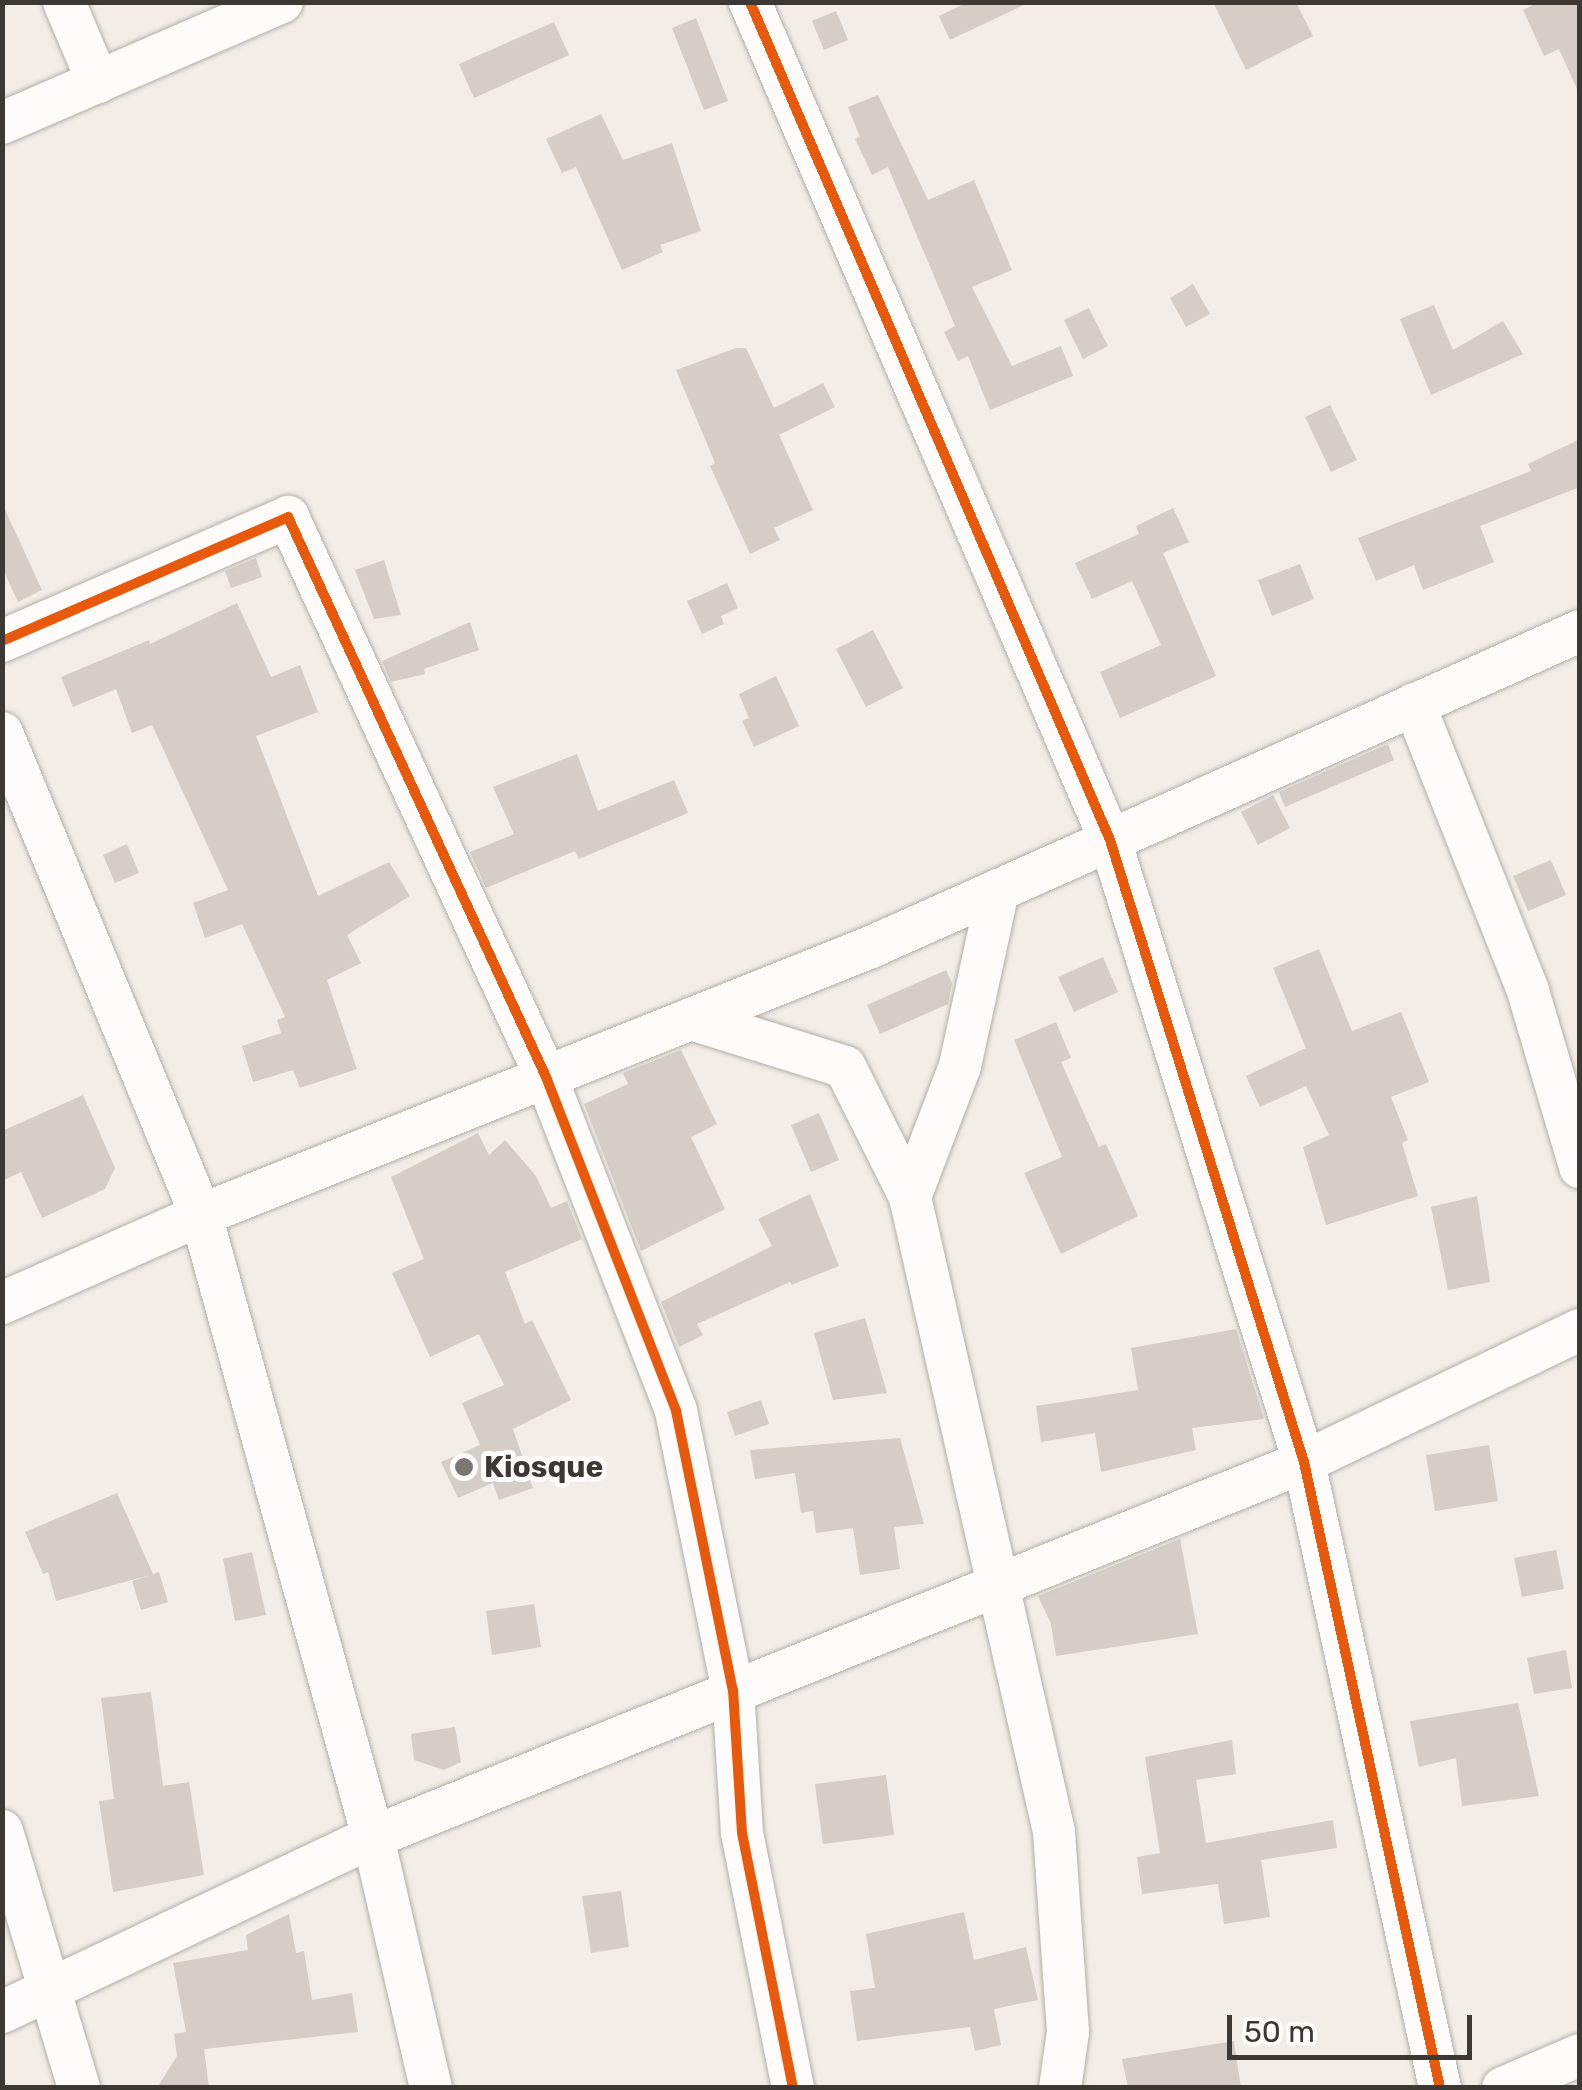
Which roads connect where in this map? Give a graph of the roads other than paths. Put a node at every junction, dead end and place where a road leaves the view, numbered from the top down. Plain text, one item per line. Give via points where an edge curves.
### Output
1 (64, 2) edge
2 (282, 2) edge
3 (750, 2) edge
4 (98, 82) junction
5 (2, 123) edge
6 (1580, 631) edge
7 (2, 640) edge
8 (1414, 704) junction
9 (2, 733) edge
10 (1110, 840) junction
11 (998, 890) junction
12 (691, 1019) junction
13 (546, 1077) junction
14 (1580, 1166) edge
15 (910, 1197) junction
16 (201, 1216) junction
17 (2, 1302) edge
18 (1580, 1330) edge
19 (1304, 1462) junction
20 (1000, 1584) junction
21 (732, 1690) junction
22 (2, 1830) edge
23 (374, 1837) junction
24 (50, 1992) junction
25 (2, 2012) edge
26 (1580, 2055) edge
27 (79, 2088) edge
28 (432, 2088) edge
29 (793, 2088) edge
30 (1060, 2088) edge
31 (1440, 2088) edge
32 (1503, 2088) edge

1 - 4 street
2 - 4 street
3 - 10 street
4 - 5 street
6 - 8 street
7 - 13 street via 288,517
8 - 10 street
8 - 14 street via 1533,1007
9 - 16 street
10 - 11 street
10 - 19 street
11 - 12 street
11 - 15 street via 960,1066
12 - 13 street
12 - 15 street via 845,1067
13 - 16 street
13 - 21 street via 676,1411
15 - 20 street
16 - 17 street
16 - 23 street
18 - 19 street
19 - 20 street
19 - 31 street
20 - 21 street
20 - 30 street via 1054,1832 1068,2032
21 - 23 street
21 - 29 street via 742,1833
22 - 24 street
23 - 24 street
23 - 28 street
24 - 25 street
24 - 27 street
26 - 32 street

